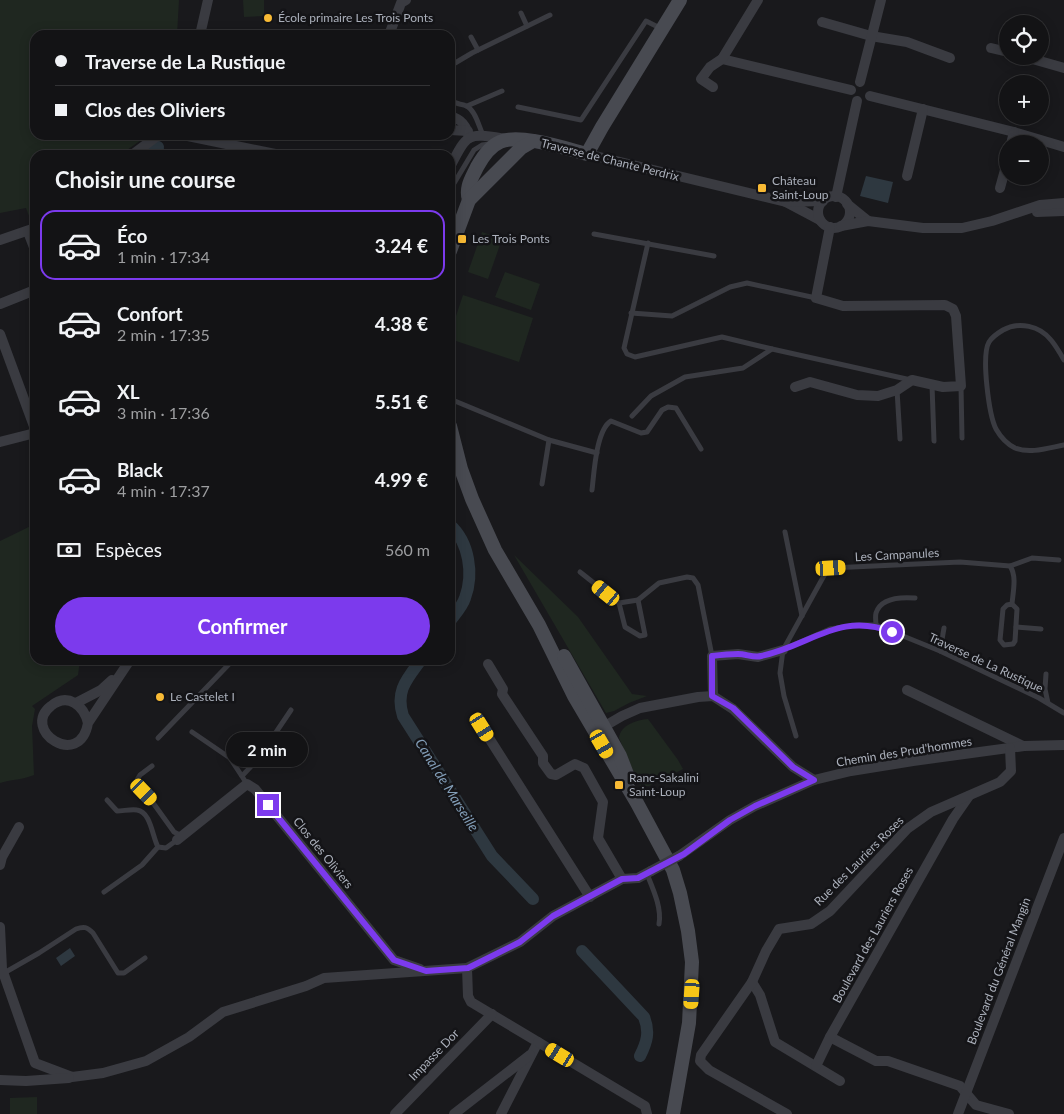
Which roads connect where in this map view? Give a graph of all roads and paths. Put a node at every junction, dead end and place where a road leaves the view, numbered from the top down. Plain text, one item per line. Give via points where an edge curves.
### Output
1 (208, 0) edge
2 (404, 0) edge
3 (758, 0) edge
4 (881, 0) edge
5 (677, 1) edge
6 (520, 13) dead end
7 (550, 16) dead end
8 (822, 22) dead end
9 (527, 26) junction
10 (662, 29) junction
11 (201, 30) edge
12 (391, 30) edge
13 (871, 36) junction
14 (471, 37) dead end
15 (991, 48) dead end
16 (478, 50) junction
17 (999, 50) edge
18 (950, 58) dead end
19 (722, 59) junction
20 (455, 63) edge
21 (1049, 64) edge
22 (1064, 68) edge
23 (860, 82) junction
24 (713, 87) dead end
25 (851, 90) junction
26 (502, 91) dead end
27 (870, 96) junction
28 (857, 101) junction
29 (455, 103) edge
30 (467, 106) junction
31 (518, 107) dead end
32 (924, 109) junction
33 (455, 117) edge
34 (455, 131) edge
35 (1014, 132) junction
36 (468, 134) junction
37 (482, 135) junction
38 (1014, 135) edge
39 (152, 140) edge
40 (207, 140) edge
41 (503, 141) junction
42 (533, 141) junction
43 (1064, 147) edge
44 (139, 150) edge
45 (256, 150) edge
46 (587, 154) junction
47 (455, 158) edge
48 (907, 176) dead end
49 (455, 182) edge
50 (1001, 185) edge
51 (1000, 188) dead end
52 (836, 196) junction
53 (469, 200) junction
54 (823, 201) junction
55 (786, 202) junction
56 (1064, 203) edge
57 (848, 204) junction
58 (1023, 210) junction
59 (1064, 211) edge
60 (820, 220) junction
61 (868, 222) junction
62 (842, 226) junction
63 (830, 227) junction
64 (30, 230) edge
65 (0, 231) edge
66 (594, 234) dead end
67 (14, 236) junction
68 (455, 238) edge
69 (0, 240) edge
70 (648, 243) junction
71 (714, 256) dead end
72 (30, 292) edge
73 (816, 298) junction
74 (0, 304) edge
75 (631, 313) junction
76 (0, 334) edge
77 (772, 349) junction
78 (1064, 360) edge
79 (912, 380) junction
80 (932, 385) junction
81 (961, 386) junction
82 (795, 387) dead end
83 (897, 390) junction
84 (455, 402) edge
85 (632, 416) dead end
86 (30, 417) edge
87 (30, 433) edge
88 (900, 438) dead end
89 (962, 438) dead end
90 (549, 440) junction
91 (934, 441) dead end
92 (0, 442) edge
93 (1064, 445) edge
94 (455, 446) edge
95 (701, 449) dead end
96 (597, 453) junction
97 (542, 484) dead end
98 (592, 490) dead end
99 (785, 532) dead end
100 (1059, 560) dead end
101 (1010, 566) junction
102 (580, 572) dead end
103 (915, 598) dead end
104 (638, 600) junction
105 (619, 603) junction
106 (1012, 604) junction
107 (802, 617) junction
108 (876, 626) junction
109 (1016, 627) junction
110 (944, 628) dead end
111 (1041, 629) dead end
112 (783, 650) junction
113 (940, 651) junction
114 (712, 656) junction
115 (488, 664) dead end
116 (126, 665) edge
117 (227, 665) edge
118 (122, 671) junction
119 (1046, 674) dead end
120 (907, 690) dead end
121 (712, 696) junction
122 (76, 703) junction
123 (1048, 703) junction
124 (291, 710) dead end
125 (1064, 713) edge
126 (88, 723) junction
127 (482, 727) dead end
128 (599, 729) junction
129 (192, 732) dead end
130 (796, 736) dead end
131 (158, 738) dead end
132 (1064, 745) edge
133 (1024, 746) junction
134 (1010, 748) junction
135 (152, 766) dead end
136 (244, 780) junction
137 (814, 780) junction
138 (970, 795) junction
139 (107, 800) dead end
140 (19, 827) dead end
141 (179, 838) junction
142 (1064, 838) edge
143 (158, 847) junction
144 (0, 865) edge
145 (649, 872) junction
146 (622, 879) junction
147 (104, 892) dead end
148 (590, 897) junction
149 (659, 924) dead end
150 (0, 927) edge
151 (145, 958) dead end
152 (468, 968) junction
153 (426, 971) junction
154 (4, 972) junction
155 (752, 982) junction
156 (492, 1014) junction
157 (830, 1037) junction
158 (538, 1042) junction
159 (533, 1052) junction
160 (816, 1066) junction
161 (72, 1077) junction
162 (0, 1080) edge
163 (840, 1081) dead end
164 (966, 1093) junction
165 (395, 1114) edge
166 (454, 1114) edge
167 (501, 1114) edge
168 (647, 1114) edge
169 (673, 1114) edge
170 (787, 1114) edge
171 (958, 1114) edge
172 (1009, 1114) edge

1 - 11 street
2 - 12 street
3 - 19 street
4 - 13 street
5 - 10 street
6 - 9 lane
7 - 9 lane
8 - 13 street
9 - 16 lane
10 - 31 lane via 646,21 581,120
10 - 46 street
13 - 18 street via 907,42
13 - 23 street
14 - 16 lane
15 - 17 street
16 - 20 lane
19 - 24 street via 710,67 702,79
19 - 25 street
21 - 22 street
23 - 25 street
23 - 27 street via 869,87
25 - 28 street via 851,96
26 - 30 lane
27 - 28 street via 864,101
27 - 32 street
28 - 52 street
29 - 30 lane
30 - 37 lane
32 - 35 street
32 - 48 street
33 - 36 street via 465,125
34 - 36 street, Traverse de Chante Perdrix
35 - 38 street
35 - 43 street
36 - 37 street, Traverse de Chante Perdrix
36 - 47 street
37 - 41 street, Traverse de Chante Perdrix
39 - 44 street
40 - 45 street
41 - 42 street, Traverse de Chante Perdrix
41 - 49 lane via 474,150
41 - 53 street via 482,159 466,192
42 - 46 street, Traverse de Chante Perdrix
42 - 53 street via 521,148
46 - 55 street, Traverse de Chante Perdrix
50 - 51 street
52 - 54 street
52 - 57 street
53 - 68 street
54 - 55 street, Traverse de Chante Perdrix
54 - 60 street via 818,210
55 - 60 street, Traverse de Chante Perdrix
56 - 58 street
57 - 61 street
57 - 62 street via 849,216
58 - 59 street
58 - 61 street via 962,228
60 - 63 street
61 - 62 street
62 - 63 street
63 - 73 street
64 - 67 street
65 - 67 street
66 - 70 lane
67 - 69 street
70 - 71 lane
70 - 75 lane
72 - 74 street
73 - 75 lane via 747,283 730,287 672,316
73 - 81 street via 843,306 945,305 953,309
75 - 77 lane via 624,348 634,357 722,337
76 - 86 street
77 - 79 lane
77 - 85 lane via 744,368 685,376 651,396
78 - 93 lane via 1051,339 1022,324 997,334 988,343 985,370 991,414 1002,438 1024,451
79 - 80 street
79 - 83 street
80 - 81 street
80 - 91 lane
81 - 89 lane
82 - 83 street via 810,382 857,395 878,396
83 - 88 lane
84 - 90 lane
87 - 92 street
90 - 96 lane
90 - 97 lane
94 - 128 street via 472,499 491,542 538,625 558,647
95 - 96 lane via 676,408 668,407 662,410 647,432 611,421 604,427
96 - 98 lane
99 - 107 lane
100 - 101 lane via 1032,558
101 - 106 lane via 1014,579
101 - 107 lane, Les Campanules via 960,562 831,568
102 - 105 lane
103 - 108 lane via 888,600 875,614
104 - 105 lane
104 - 105 lane via 645,635 640,636 625,627
104 - 114 lane via 659,583 693,578 698,585
106 - 109 lane via 1017,609
106 - 109 lane via 1002,609 1001,643 1015,642
107 - 112 lane
108 - 112 lane, Traverse de La Rustique via 830,629
108 - 113 lane, Traverse de La Rustique
109 - 111 lane
110 - 113 lane
112 - 114 street via 758,657 738,654
112 - 130 lane via 780,673
113 - 123 lane, Traverse de La Rustique
114 - 121 street
115 - 146 street via 503,688 502,694 543,756 551,774 556,775 575,764 584,768 603,802 598,838
116 - 118 street
117 - 131 lane
118 - 122 street via 101,690
118 - 126 street
119 - 123 lane
120 - 133 street
121 - 128 street via 640,708
121 - 137 street via 733,708 793,767
122 - 126 street via 86,713
122 - 126 street via 61,701 52,705 44,717 45,733 52,741 67,745 82,738
123 - 125 lane, Traverse de La Rustique
124 - 136 lane
127 - 148 street
128 - 169 street via 673,870 688,931 692,962 689,1023
129 - 136 lane via 230,758
132 - 133 street, Chemin des Prud'hommes
133 - 134 street, Chemin des Prud'hommes
134 - 137 street, Chemin des Prud'hommes via 852,771
134 - 138 street, Rue des Lauriers Roses via 1011,771 1000,782
135 - 141 lane via 137,780
136 - 141 street
136 - 153 street, Clos des Oliviers via 255,789 394,960
137 - 145 street, Chemin des Prud'hommes, bridge via 755,806
138 - 155 street, Rue des Lauriers Roses via 931,812 907,829 830,911 811,924 779,929
138 - 157 street, Boulevard des Lauriers Roses via 948,827
139 - 143 lane via 116,811 143,812
140 - 144 street
141 - 143 lane via 166,848
142 - 164 street, Boulevard du Général Mangin
143 - 147 lane via 142,865
145 - 146 street, Chemin des Prud'hommes via 638,878
145 - 149 lane
146 - 148 street, Chemin des Prud'hommes
148 - 152 street, Chemin des Prud'hommes via 553,916 520,942
150 - 154 street, Chemin des Prud'hommes
151 - 154 lane via 118,974 93,933 82,927
152 - 153 street, Chemin des Prud'hommes
152 - 156 street via 471,1002
153 - 161 street, Chemin des Prud'hommes via 324,978 224,1012 189,1037 146,1061 103,1073
154 - 161 street, Chemin des Prud'hommes via 35,1063
155 - 160 street via 760,995 775,1042
155 - 170 street, Rue des Lauriers Roses via 700,1061 709,1070
156 - 158 street
156 - 165 street, Impasse Dor
157 - 160 street, Boulevard des Lauriers Roses
157 - 164 street via 876,1061 888,1061 956,1084
158 - 159 street
158 - 168 street via 645,1106
159 - 166 street
159 - 167 street
160 - 163 street
161 - 162 street
164 - 171 street, Boulevard du Général Mangin
164 - 172 street via 976,1105

